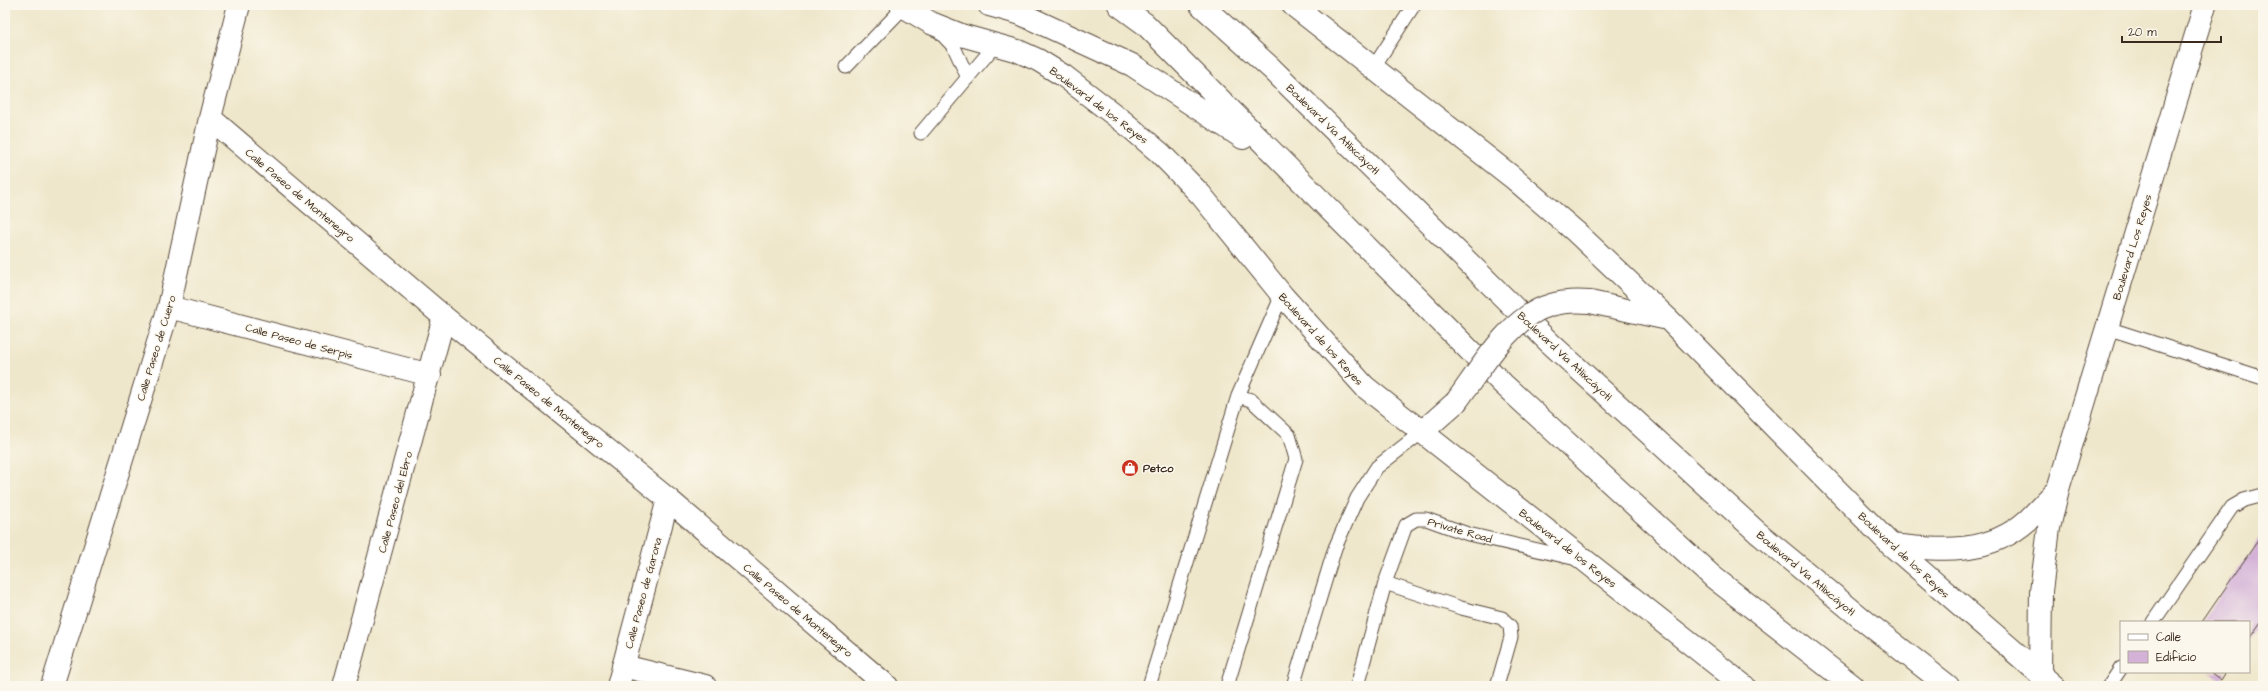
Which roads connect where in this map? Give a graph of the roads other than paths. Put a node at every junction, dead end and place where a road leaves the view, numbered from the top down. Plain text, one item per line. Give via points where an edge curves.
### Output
1 (239, 5) edge
2 (989, 5) edge
3 (1119, 5) edge
4 (1200, 5) edge
5 (1293, 5) edge
6 (1414, 5) edge
7 (2206, 5) edge
8 (903, 6) edge
9 (931, 23) junction
10 (996, 44) junction
11 (846, 67) dead end
12 (1373, 68) junction
13 (968, 78) junction
14 (210, 118) junction
15 (921, 133) dead end
16 (1279, 162) junction
17 (1282, 295) junction
18 (169, 307) junction
19 (444, 317) junction
20 (1668, 319) junction
21 (2107, 328) junction
22 (430, 375) junction
23 (2263, 378) edge
24 (1238, 396) junction
25 (1422, 432) junction
26 (2058, 489) junction
27 (2263, 495) edge
28 (668, 499) junction
29 (1891, 545) junction
30 (1585, 561) junction
31 (1385, 583) junction
32 (2154, 621) edge
33 (2120, 670) edge
34 (620, 676) edge
35 (2047, 680) edge
36 (52, 686) edge
37 (344, 686) edge
38 (705, 686) edge
39 (887, 686) edge
40 (1149, 686) edge
41 (1227, 686) edge
42 (1293, 686) edge
43 (1357, 686) edge
44 (1497, 686) edge
45 (1744, 686) edge
46 (1853, 686) edge
47 (1948, 686) edge
48 (2109, 686) edge

1 - 14 main road, Calle Paseo de Cuero
2 - 16 main road via 1021,14 1132,65
3 - 16 main road via 1145,24
4 - 47 main road, Boulevard Vía Atlixcáyotl via 1271,68 1550,343 1751,527
5 - 12 main road, Boulevard de los Reyes
6 - 12 lane
7 - 21 main road, Boulevard Los Reyes
8 - 9 main road, Boulevard de los Reyes
8 - 11 lane
9 - 10 main road, Boulevard de los Reyes via 961,35
9 - 13 lane via 944,34 954,48
10 - 13 lane
10 - 17 main road, Boulevard de los Reyes via 1038,60 1064,76 1125,122 1201,195
12 - 20 main road, Boulevard de los Reyes via 1512,177 1576,232
13 - 15 lane
14 - 18 main road, Calle Paseo de Cuero
14 - 19 main road, Calle Paseo de Montenegro
16 - 46 main road via 1503,384 1707,572
17 - 24 lane
17 - 25 main road, Boulevard de los Reyes via 1364,387
18 - 22 main road, Calle Paseo de Serpis
18 - 36 main road, Calle Paseo de Cuero
19 - 22 main road, Calle Paseo del Ebro
19 - 28 main road, Calle Paseo de Montenegro
20 - 25 main road, bridge via 1590,302 1570,301 1550,305 1527,316 1504,340 1456,402
20 - 29 main road, Boulevard de los Reyes
21 - 23 lane
21 - 26 main road, Boulevard Los Reyes
22 - 37 main road, Calle Paseo del Ebro
24 - 40 lane
24 - 41 lane via 1251,400 1289,435 1296,459
25 - 30 main road, Boulevard de los Reyes
25 - 42 lane via 1377,467 1356,498 1335,548
26 - 29 main road, Boulevard Los Reyes via 2027,520 2003,537 1978,546 1952,550
26 - 35 main road, Boulevard Los Reyes via 2049,528 2041,591
27 - 32 lane via 2244,500 2232,507
28 - 34 main road, Calle Paseo de Garona
28 - 39 main road, Calle Paseo de Montenegro
29 - 35 main road, Boulevard de los Reyes
30 - 31 lane, Private Road via 1468,534 1426,519 1416,519 1406,525
30 - 45 main road, Boulevard de los Reyes
31 - 43 lane, Private Road
31 - 44 lane via 1461,608 1502,618 1510,626 1511,637
33 - 48 lane
34 - 38 main road

